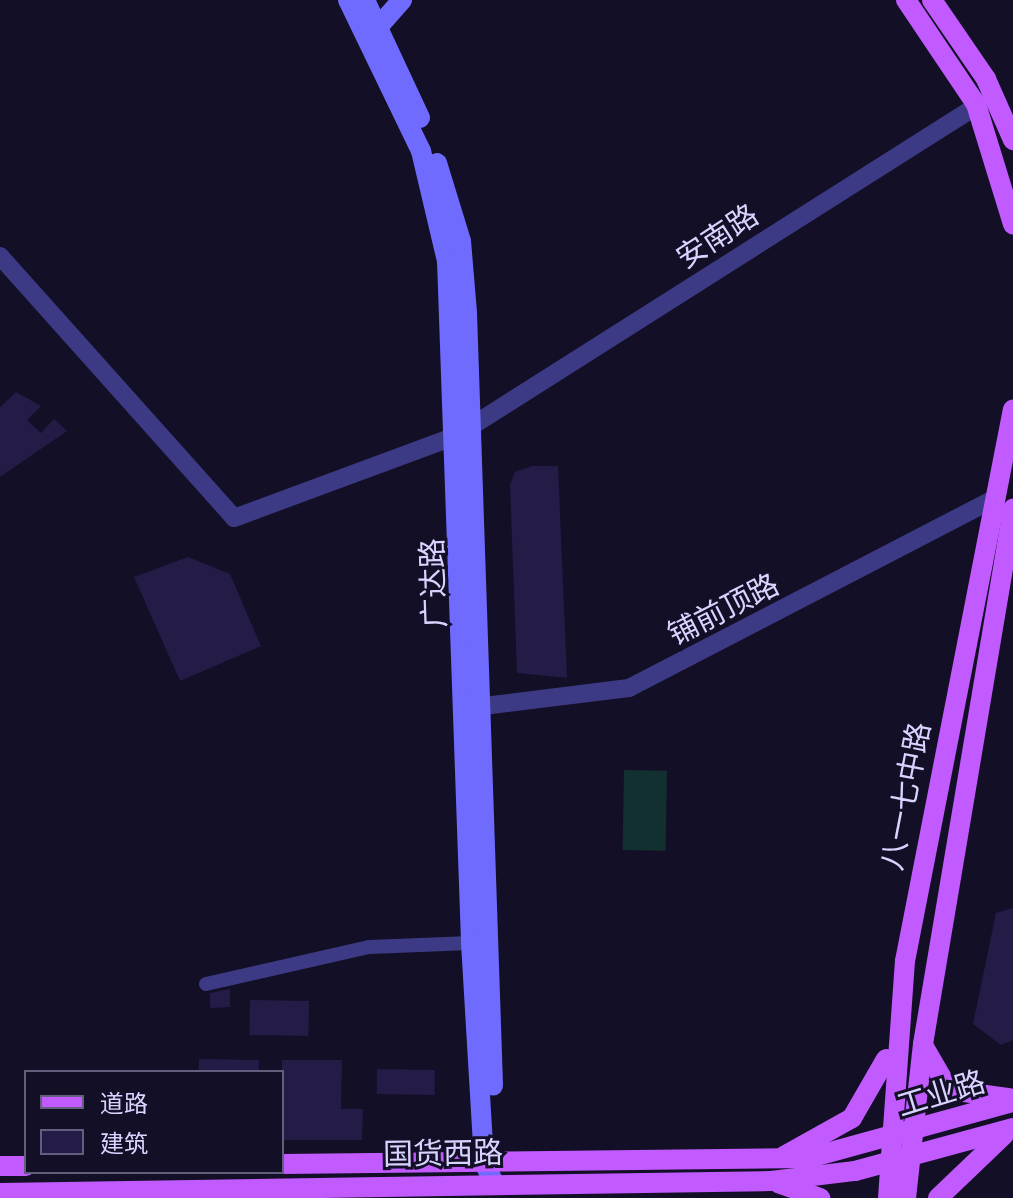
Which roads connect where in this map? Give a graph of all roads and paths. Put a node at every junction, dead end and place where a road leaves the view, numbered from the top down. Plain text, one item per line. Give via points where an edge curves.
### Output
1 (348, 0) edge
2 (402, 0) edge
3 (906, 0) edge
4 (932, 0) edge
5 (371, 16) edge
6 (995, 94) junction
7 (976, 104) junction
8 (1013, 140) edge
9 (1013, 224) edge
10 (0, 256) edge
11 (1013, 412) edge
12 (464, 432) junction
13 (990, 501) junction
14 (1013, 509) edge
15 (469, 708) junction
16 (471, 943) junction
17 (206, 984) dead end
18 (923, 1044) junction
19 (894, 1045) junction
20 (1013, 1100) edge
21 (1013, 1129) edge
22 (911, 1135) junction
23 (888, 1141) junction
24 (777, 1159) junction
25 (909, 1159) junction
26 (284, 1164) edge
27 (887, 1164) junction
28 (0, 1166) edge
29 (24, 1166) edge
30 (492, 1176) edge
31 (771, 1181) junction
32 (0, 1193) edge
33 (820, 1198) edge
34 (888, 1198) edge
35 (906, 1198) edge
36 (938, 1198) edge

1 - 5 main road, 广达路
2 - 5 main road
3 - 7 main road
4 - 6 main road
5 - 12 main road, 广达路 via 441,223
6 - 7 street, 安南路
6 - 8 main road
7 - 9 main road
7 - 12 street, 安南路
10 - 12 street, 安南路 via 234,518
11 - 13 main road, 八一七中路
12 - 15 main road, 广达路
13 - 15 street, 铺前顶路 via 629,688
13 - 19 main road, 八一七中路
14 - 18 main road, 八一七中路
15 - 16 main road, 广达路
15 - 30 main road, 广达路
16 - 17 street via 369,947
16 - 30 main road, 广达路
18 - 20 main road via 949,1090
18 - 22 main road, 八一七中路
19 - 23 main road, 八一七中路
19 - 24 main road via 852,1118
20 - 22 main road, 工业路
21 - 25 main road, 工业路
21 - 36 main road via 964,1167
22 - 23 main road, 工业路
22 - 25 main road, 八一七中路
23 - 24 main road, 国货西路
23 - 27 main road, 八一七中路
24 - 30 main road, 国货西路
25 - 27 main road, 工业路
25 - 35 main road, 八一七中路
26 - 30 main road, 国货西路
27 - 31 main road, 国货西路
27 - 34 main road, 八一七中路
28 - 29 main road
30 - 31 main road, 国货西路
30 - 32 main road, 国货西路
31 - 33 main road

